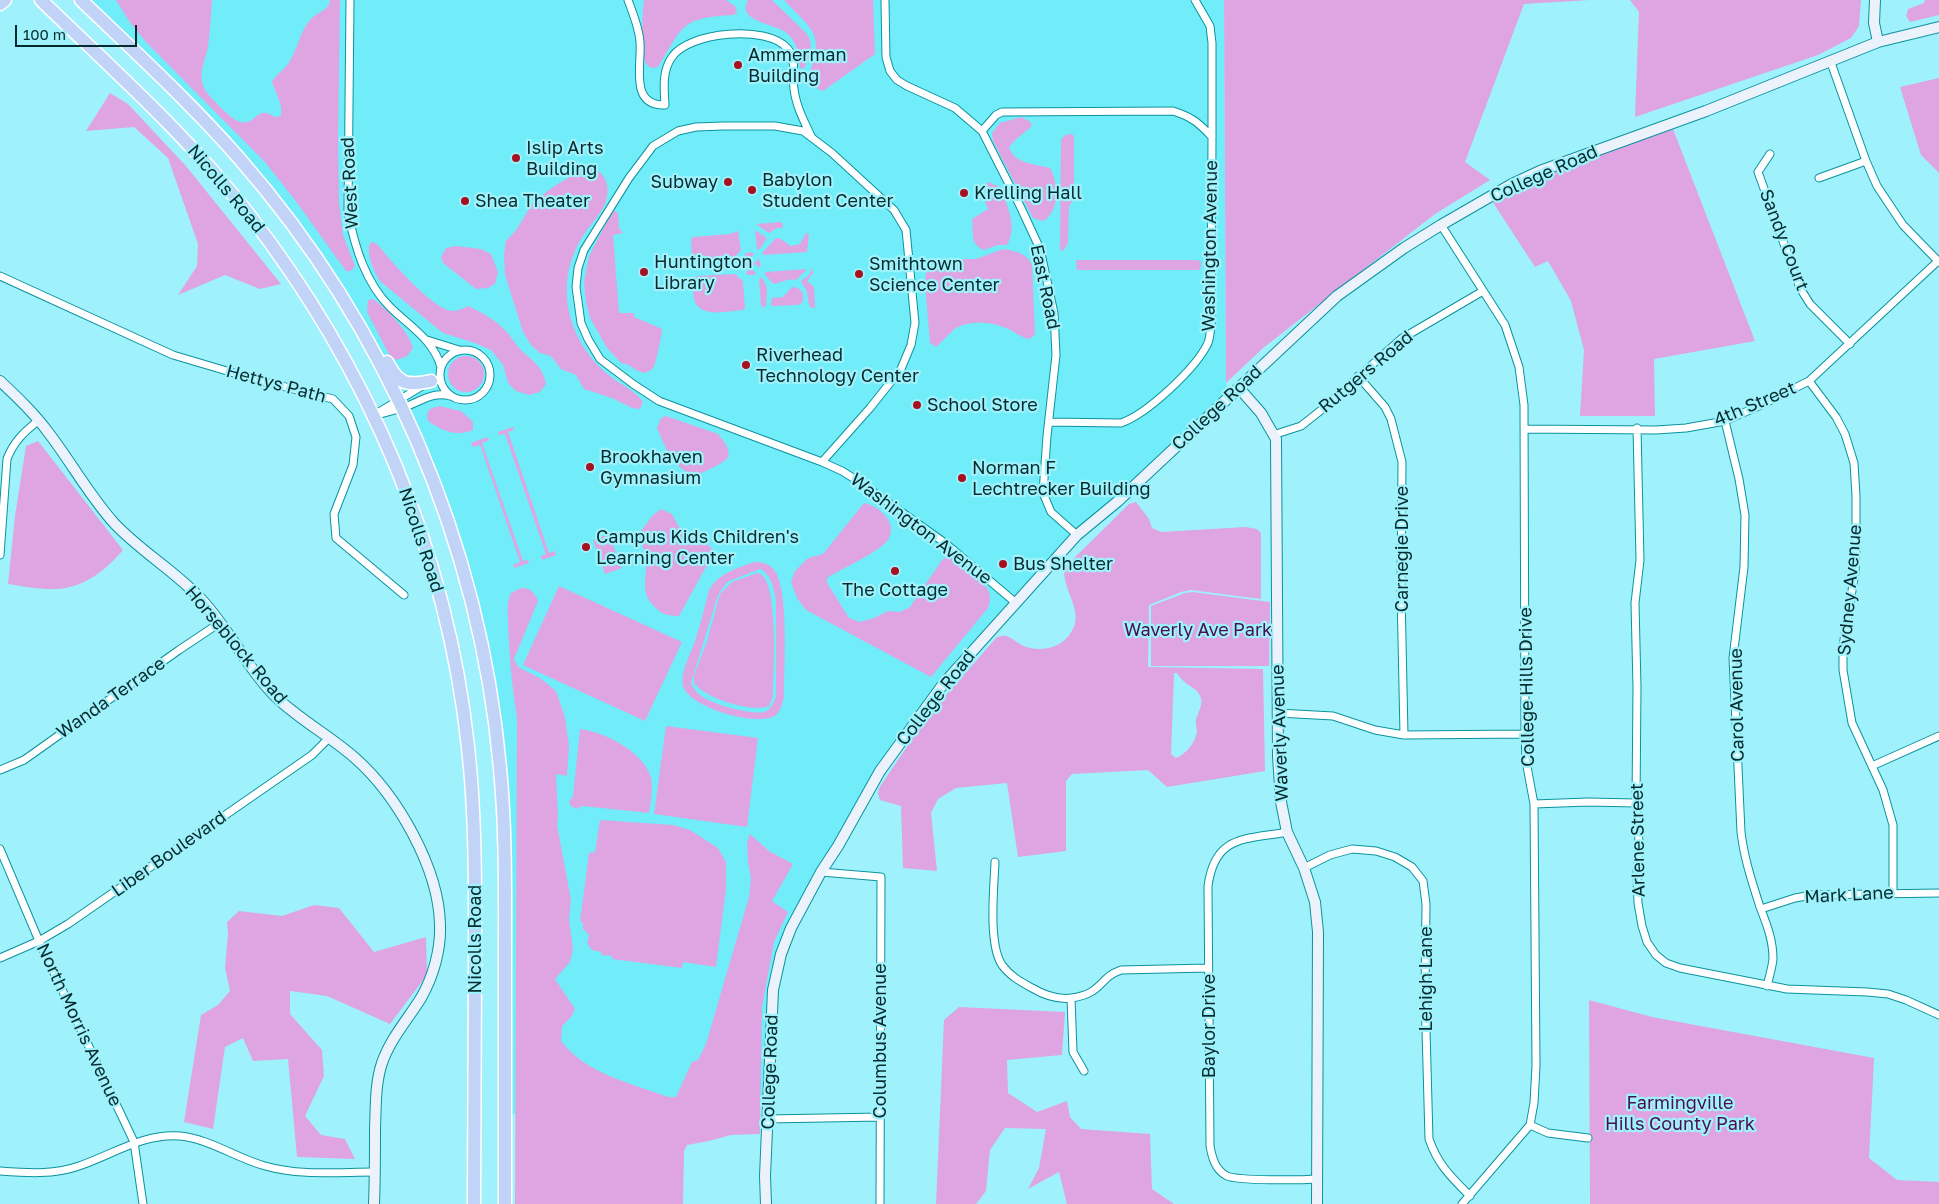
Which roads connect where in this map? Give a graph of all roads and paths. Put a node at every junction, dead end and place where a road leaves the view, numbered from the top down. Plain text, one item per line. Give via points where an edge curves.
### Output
1 (5, 0) edge
2 (32, 0) edge
3 (41, 0) edge
4 (81, 0) edge
5 (350, 0) edge
6 (628, 0) edge
7 (885, 0) edge
8 (1195, 0) edge
9 (1874, 0) edge
10 (0, 4) edge
11 (1939, 27) edge
12 (1878, 42) junction
13 (1830, 60) junction
14 (103, 61) junction
15 (982, 131) junction
16 (812, 137) junction
17 (1212, 137) junction
18 (1770, 154) dead end
19 (1866, 161) junction
20 (1819, 178) dead end
21 (1441, 225) junction
22 (1939, 261) edge
23 (321, 266) junction
24 (0, 276) edge
25 (1483, 291) junction
26 (427, 340) junction
27 (1850, 344) junction
28 (459, 350) junction
29 (441, 368) junction
30 (1358, 376) junction
31 (0, 381) edge
32 (431, 381) junction
33 (1809, 381) junction
34 (1239, 388) junction
35 (453, 397) junction
36 (400, 404) junction
37 (375, 415) junction
38 (39, 420) junction
39 (1724, 421) junction
40 (1048, 422) junction
41 (1637, 428) junction
42 (1524, 429) junction
43 (1274, 434) junction
44 (822, 462) junction
45 (1076, 535) junction
46 (0, 555) edge
47 (404, 595) dead end
48 (1016, 603) junction
49 (221, 622) junction
50 (1278, 714) junction
51 (1525, 734) junction
52 (1404, 735) junction
53 (1939, 736) edge
54 (329, 738) junction
55 (1872, 766) junction
56 (0, 770) edge
57 (1636, 803) junction
58 (1534, 804) junction
59 (1287, 832) junction
60 (0, 849) edge
61 (994, 862) dead end
62 (1304, 868) junction
63 (821, 872) junction
64 (1892, 893) junction
65 (1939, 893) edge
66 (1761, 909) junction
67 (39, 941) junction
68 (0, 958) edge
69 (1208, 968) junction
70 (1767, 986) junction
71 (1071, 998) junction
72 (1939, 1016) edge
73 (1084, 1071) dead end
74 (880, 1117) junction
75 (768, 1119) junction
76 (1530, 1125) junction
77 (1588, 1138) dead end
78 (134, 1142) junction
79 (0, 1171) edge
80 (375, 1172) junction
81 (1318, 1179) junction
82 (1470, 1196) junction
83 (143, 1204) edge
84 (374, 1204) edge
85 (474, 1204) edge
86 (505, 1204) edge
87 (766, 1204) edge
88 (880, 1204) edge
89 (1317, 1204) edge
90 (1462, 1204) edge

1 - 10 highway
2 - 14 highway
3 - 14 highway, Nicolls Road
4 - 23 highway, Nicolls Road via 238,157
5 - 26 street, West Road via 347,184 352,232 358,254 377,293
6 - 16 street, Washington Avenue via 640,42 639,77 644,98 651,103 665,105 665,72 672,55 680,47 694,40 735,34 768,36 789,50 794,62 794,90
7 - 15 street, East Road via 886,57 890,71 907,86 955,108
8 - 17 street, Washington Avenue via 1210,26
9 - 12 street
11 - 12 street, College Road
12 - 13 street, College Road
13 - 19 street
13 - 21 street, College Road via 1706,111 1540,171
14 - 37 highway, Nicolls Road via 205,161 265,235 318,314
15 - 17 street, Washington Avenue via 1002,112 1173,111 1189,116
15 - 40 street, East Road via 1040,249 1055,329 1056,355
16 - 44 street, Washington Avenue via 894,210 901,220 906,231 915,323 911,345 901,368
16 - 44 street, Washington Avenue via 797,129 775,126 696,127 678,131 653,146 584,250 576,286 581,323 588,339 600,359 633,384 665,404
17 - 40 street, Washington Avenue via 1212,326 1207,344 1192,365 1151,406 1131,420 1121,423
18 - 27 street, Sandy Court via 1758,172 1800,288 1810,304
19 - 20 street
19 - 22 street via 1877,186 1904,225
21 - 25 street, College Hills Drive
21 - 34 street, College Road via 1337,296
22 - 27 street, 4th Street
23 - 32 highway via 357,309 397,379 412,384
23 - 36 highway, Nicolls Road via 358,325
24 - 47 street, Hettys Path via 173,355 333,399 349,416 356,437 353,465 334,514 336,538
25 - 30 street, Rutgers Road via 1401,339
25 - 42 street, College Hills Drive via 1505,325 1518,368
26 - 28 street, West Road
26 - 29 street, West Road
27 - 33 street, 4th Street
28 - 29 street via 447,357
28 - 35 street via 481,355 490,367 491,375 481,395 467,400
29 - 32 street
29 - 35 street via 443,388
30 - 43 street, Rutgers Road via 1301,426
30 - 52 street, Carnegie Drive via 1385,407 1402,462
31 - 38 street, Horseblock Road
32 - 36 street
33 - 39 street, 4th Street
33 - 55 street, Sydney Avenue via 1846,434 1854,463 1855,572 1843,646 1843,670 1852,723
34 - 43 street, Waverly Avenue
34 - 45 street, College Road via 1117,502
35 - 36 street via 441,394
36 - 37 street
36 - 86 highway, Nicolls Road via 434,481 462,565 493,709 505,858
37 - 85 highway, Nicolls Road via 430,561 453,652 466,729 475,862
38 - 46 street via 20,434 7,459
38 - 49 street, Horseblock Road via 113,522 192,589
39 - 41 street, 4th Street via 1686,428
39 - 66 street, Carol Avenue via 1745,515 1744,567 1733,658 1744,855
40 - 45 street, East Road via 1043,493 1052,512
41 - 42 street, 4th Street
41 - 57 street, Arlene Street via 1640,560 1635,604
42 - 51 street, College Hills Drive
43 - 50 street, Waverly Avenue
44 - 48 street, Washington Avenue via 842,471 937,537
45 - 48 street, College Road
48 - 63 street, College Road via 944,683 880,771
49 - 54 street, Horseblock Road via 268,689 290,710
49 - 56 street, Wanda Terrace via 24,760
50 - 52 street via 1333,716 1375,730
50 - 59 street, Waverly Avenue via 1281,802
51 - 52 street
51 - 58 street, College Hills Drive
53 - 55 street
54 - 67 street, Liber Boulevard via 312,755
54 - 80 street, Horseblock Road via 365,767 399,810 431,877 438,902 437,955 427,987 387,1049 379,1071
55 - 64 street, Sydney Avenue via 1893,825
57 - 58 street
57 - 70 street, Arlene Street via 1638,903 1647,942 1656,955 1680,968
58 - 76 street, College Hills Drive via 1536,1066
59 - 62 street, Waverly Avenue
59 - 69 street, Baylor Drive via 1227,845 1216,857 1208,886
60 - 67 street, North Morris Avenue
61 - 71 street via 994,940 1002,964 1012,976 1040,992
62 - 81 street, Waverly Avenue via 1314,902 1318,932
62 - 82 street, Lehigh Lane via 1330,855 1352,849 1376,851 1412,866 1423,881 1429,1139 1444,1171
63 - 74 street, Columbus Avenue via 881,877
63 - 75 street, College Road via 791,928 773,990
64 - 65 street, Mark Lane
64 - 66 street, Mark Lane via 1812,895
66 - 70 street, Carol Avenue via 1772,943 1773,961
67 - 68 street, Liber Boulevard
67 - 78 street, North Morris Avenue
69 - 71 street via 1121,970 1109,975 1092,992
69 - 81 street, Baylor Drive via 1210,1146 1215,1164 1221,1172 1234,1178
70 - 72 street, Arlene Street via 1787,990 1888,994
71 - 73 street via 1073,1052
74 - 75 street
74 - 88 street, Columbus Avenue
75 - 87 street, College Road
76 - 77 street via 1548,1133
76 - 82 street
78 - 79 street via 77,1167 38,1173
78 - 80 street via 180,1136 199,1140 263,1166 287,1171
78 - 83 street, North Morris Avenue
80 - 84 street, Horseblock Road
81 - 89 street, Waverly Avenue
82 - 90 street

